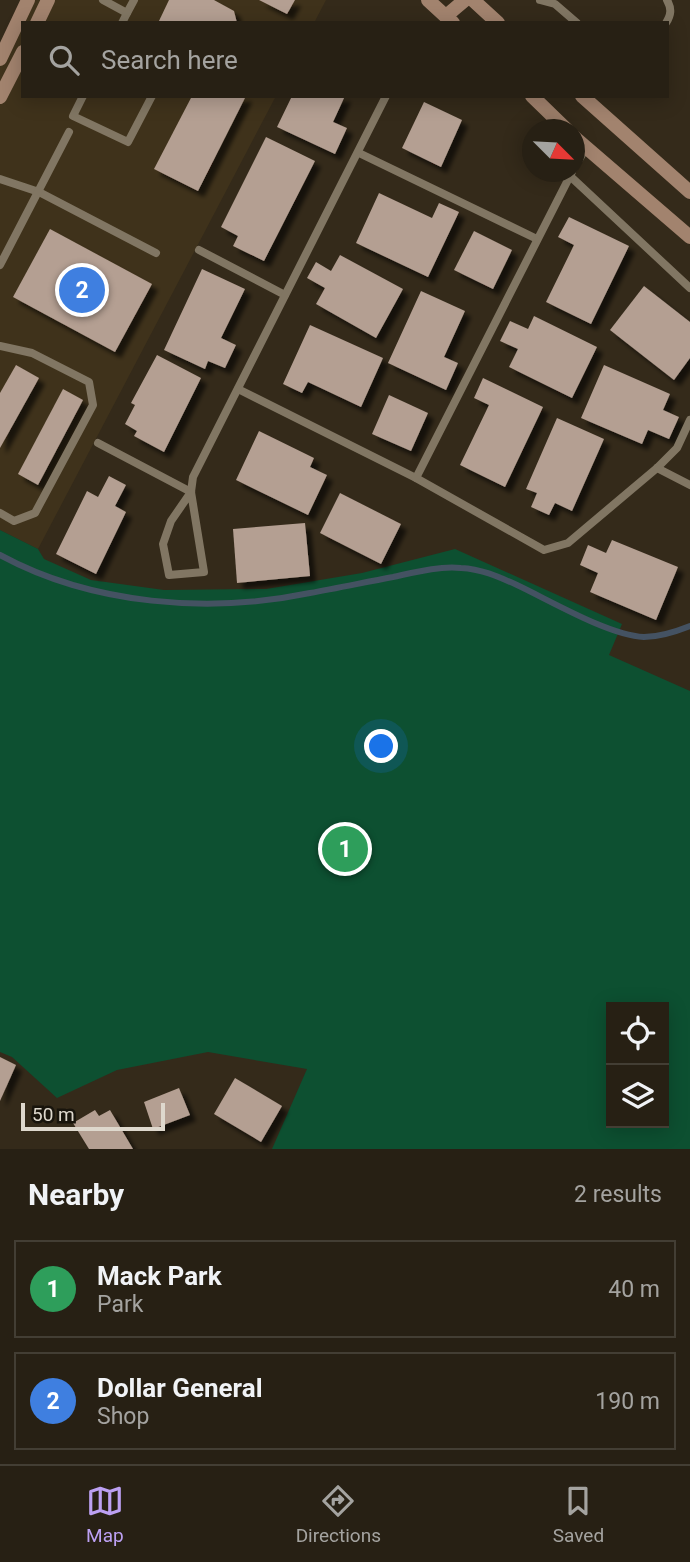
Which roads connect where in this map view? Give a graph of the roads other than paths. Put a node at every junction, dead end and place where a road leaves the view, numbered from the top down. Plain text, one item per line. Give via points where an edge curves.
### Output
1 (28, 0) edge
2 (48, 0) edge
3 (103, 0) edge
4 (134, 0) edge
5 (428, 0) edge
6 (465, 0) edge
7 (473, 0) edge
8 (540, 0) edge
9 (667, 0) edge
10 (557, 2) edge
11 (127, 13) junction
12 (38, 21) edge
13 (123, 21) edge
14 (447, 21) edge
15 (496, 21) edge
16 (575, 21) edge
17 (667, 21) edge
18 (21, 55) edge
19 (0, 59) edge
20 (0, 97) edge
21 (82, 98) edge
22 (151, 98) edge
23 (385, 98) edge
24 (533, 98) edge
25 (584, 98) edge
26 (555, 119) edge
27 (69, 132) dead end
28 (586, 148) edge
29 (359, 153) junction
30 (0, 178) edge
31 (567, 182) edge
32 (582, 182) edge
33 (39, 192) junction
34 (690, 192) edge
35 (690, 237) edge
36 (537, 239) junction
37 (199, 250) dead end
38 (156, 253) dead end
39 (0, 265) edge
40 (690, 288) edge
41 (285, 295) junction
42 (0, 346) edge
43 (238, 389) junction
44 (690, 420) edge
45 (98, 443) dead end
46 (657, 468) junction
47 (416, 478) junction
48 (690, 485) edge
49 (191, 492) junction
50 (0, 513) edge

1 - 19 street
2 - 12 street
3 - 11 lane
4 - 11 lane
5 - 14 street
6 - 14 street
7 - 15 street
8 - 10 lane
9 - 17 lane via 671,6
10 - 16 lane
11 - 13 lane
18 - 20 street
21 - 22 lane via 73,116 128,142
23 - 29 lane
24 - 26 street
25 - 34 street
27 - 33 lane
28 - 35 street
29 - 36 lane
29 - 41 lane
30 - 33 lane
31 - 36 lane
32 - 40 lane
33 - 38 lane
33 - 39 lane
36 - 47 lane
37 - 41 lane
41 - 43 lane
42 - 50 lane via 32,353 89,382 93,405 35,513 14,521
43 - 47 lane
43 - 49 lane via 193,477
44 - 46 lane via 677,448
45 - 49 lane
46 - 47 lane via 568,542 544,550
46 - 48 lane
49 - 49 lane via 163,544 169,575 204,572

